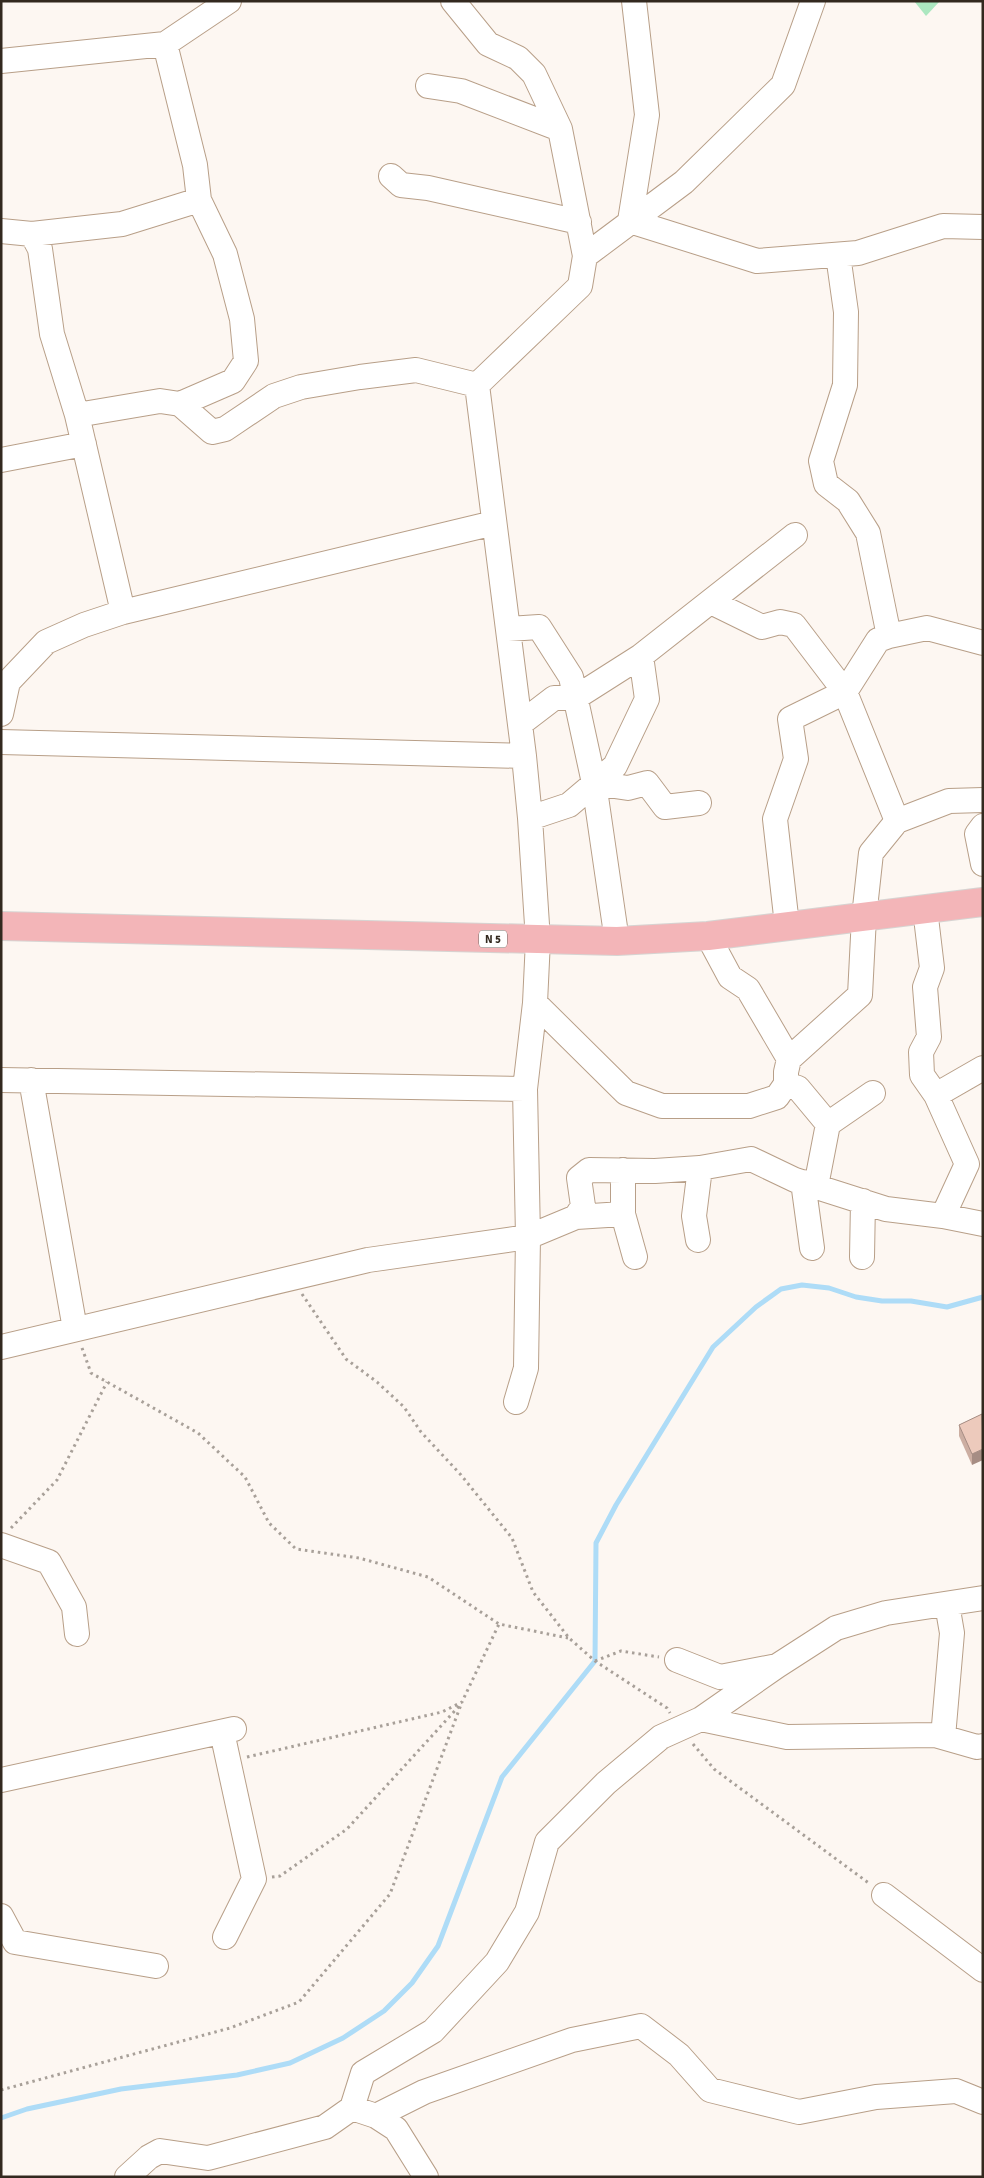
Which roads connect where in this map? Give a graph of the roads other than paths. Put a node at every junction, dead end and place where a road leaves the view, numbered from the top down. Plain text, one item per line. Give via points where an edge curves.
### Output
1 (229, 1) edge
2 (453, 1) edge
3 (634, 1) edge
4 (813, 1) edge
5 (165, 44) junction
6 (1, 61) edge
7 (428, 86) dead end
8 (560, 129) junction
9 (391, 176) dead end
10 (199, 200) junction
11 (630, 221) junction
12 (579, 222) junction
13 (983, 228) edge
14 (1, 231) edge
15 (32, 234) junction
16 (838, 255) junction
17 (585, 256) junction
18 (477, 384) junction
19 (180, 404) junction
20 (77, 415) junction
21 (84, 444) junction
22 (1, 460) edge
23 (494, 523) junction
24 (795, 535) dead end
25 (711, 602) junction
26 (123, 612) junction
27 (508, 629) junction
28 (889, 636) junction
29 (983, 643) edge
30 (641, 656) junction
31 (4, 679) edge
32 (845, 692) junction
33 (575, 698) junction
34 (1, 714) edge
35 (520, 724) junction
36 (1, 742) edge
37 (524, 756) junction
38 (594, 783) junction
39 (983, 800) edge
40 (699, 803) dead end
41 (530, 818) junction
42 (897, 821) junction
43 (983, 826) edge
44 (983, 864) edge
45 (983, 902) edge
46 (925, 909) junction
47 (864, 917) junction
48 (787, 925) junction
49 (1, 926) edge
50 (708, 936) junction
51 (538, 940) junction
52 (617, 941) junction
53 (535, 1003) junction
54 (789, 1059) junction
55 (983, 1068) edge
56 (1, 1080) edge
57 (31, 1080) junction
58 (786, 1084) junction
59 (525, 1089) junction
60 (873, 1093) dead end
61 (936, 1095) junction
62 (828, 1124) junction
63 (700, 1168) junction
64 (623, 1170) junction
65 (809, 1184) junction
66 (863, 1201) junction
67 (623, 1214) junction
68 (943, 1216) junction
69 (576, 1217) junction
70 (983, 1224) edge
71 (528, 1237) junction
72 (698, 1240) dead end
73 (812, 1248) dead end
74 (635, 1257) dead end
75 (862, 1257) dead end
76 (75, 1330) junction
77 (1, 1347) edge
78 (516, 1402) dead end
79 (5, 1538) edge
80 (983, 1598) edge
81 (947, 1604) junction
82 (77, 1634) dead end
83 (677, 1660) road end
84 (777, 1666) junction
85 (690, 1724) junction
86 (943, 1737) junction
87 (981, 1749) edge
88 (1, 1780) edge
89 (884, 1895) road end
90 (1, 1916) edge
91 (225, 1937) dead end
92 (156, 1966) dead end
93 (983, 1970) edge
94 (983, 2102) edge
95 (352, 2108) junction
96 (376, 2116) junction
97 (127, 2177) edge
98 (426, 2177) edge

1 - 5 street
2 - 8 street via 488,44 518,58 534,74
3 - 11 street via 647,114
4 - 11 street via 783,85 684,182
5 - 6 street
5 - 10 street via 195,165
7 - 8 street via 462,91
8 - 12 street
9 - 12 street via 401,185 428,188
10 - 15 street via 122,224
10 - 19 street via 225,254 242,319 246,361 234,381
11 - 16 street via 757,261
11 - 17 street
12 - 17 street
13 - 16 street via 943,226 858,253
14 - 15 street
15 - 20 street via 40,249 52,334
16 - 28 street via 846,312 845,385 821,461 826,484 848,500 868,533
17 - 18 street via 580,286
18 - 19 street via 416,370 360,377 274,396 225,429 212,432
18 - 23 street
19 - 20 street via 160,402
20 - 21 street
21 - 22 street
21 - 26 street
23 - 26 street
23 - 27 street
24 - 25 street
25 - 30 street
25 - 32 street via 762,627 780,622 794,625
26 - 31 street via 84,624 46,642
27 - 33 street via 539,627 571,676
27 - 35 street
28 - 29 street via 927,628
28 - 32 street via 878,640
30 - 33 street
30 - 38 street via 647,699 615,766
31 - 34 street
32 - 42 street
32 - 48 street via 790,719 796,759 775,819
33 - 35 street via 554,698
33 - 38 street
35 - 37 street
36 - 37 street
37 - 41 street
38 - 40 street via 628,788 647,783 665,807
38 - 41 street via 569,805
38 - 52 street
39 - 42 street via 949,801
41 - 51 street
42 - 47 street via 871,853
43 - 44 street via 977,834
45 - 46 highway, N 5
46 - 47 highway, N 5
46 - 61 street via 932,968 925,987 929,1037 921,1052 922,1075
47 - 48 highway, N 5
47 - 54 street via 860,995
48 - 50 highway, N 5
49 - 51 highway, N 5
50 - 52 highway, N 5
50 - 54 street via 730,977 748,989
51 - 52 highway, N 5
51 - 53 street
53 - 58 street via 626,1093 662,1106 749,1106 777,1097
53 - 59 street
54 - 58 street
55 - 61 street
56 - 57 street
57 - 59 street
57 - 76 street
58 - 62 street via 798,1088
59 - 71 street
60 - 62 street
61 - 68 street via 967,1164
62 - 65 street
63 - 64 street
63 - 65 street via 751,1160
63 - 72 street via 694,1216
64 - 67 street
64 - 69 street via 589,1170 579,1178 583,1206
65 - 66 street
65 - 73 street
66 - 68 street via 886,1209
66 - 75 street
67 - 69 street
67 - 74 street
68 - 70 street
69 - 71 street
71 - 76 street via 368,1260
71 - 78 street via 526,1368
76 - 77 street
79 - 82 street via 49,1562 74,1607
80 - 81 street
81 - 84 street via 886,1613 836,1628
81 - 86 street via 952,1633
83 - 84 street via 720,1677
84 - 85 street
85 - 86 street via 787,1737
85 - 95 street via 662,1737 606,1783 547,1842 527,1912 496,1962 433,2031 363,2073
86 - 87 street
88 - 91 street via 228,1731 228,1762 254,1880
89 - 93 street
90 - 92 street via 15,1942
94 - 96 street via 956,2091 876,2097 799,2112 710,2090 679,2055 641,2026 572,2040 424,2092
95 - 96 street
95 - 97 street via 324,2127 208,2158 160,2151 149,2156
96 - 98 street via 396,2129

